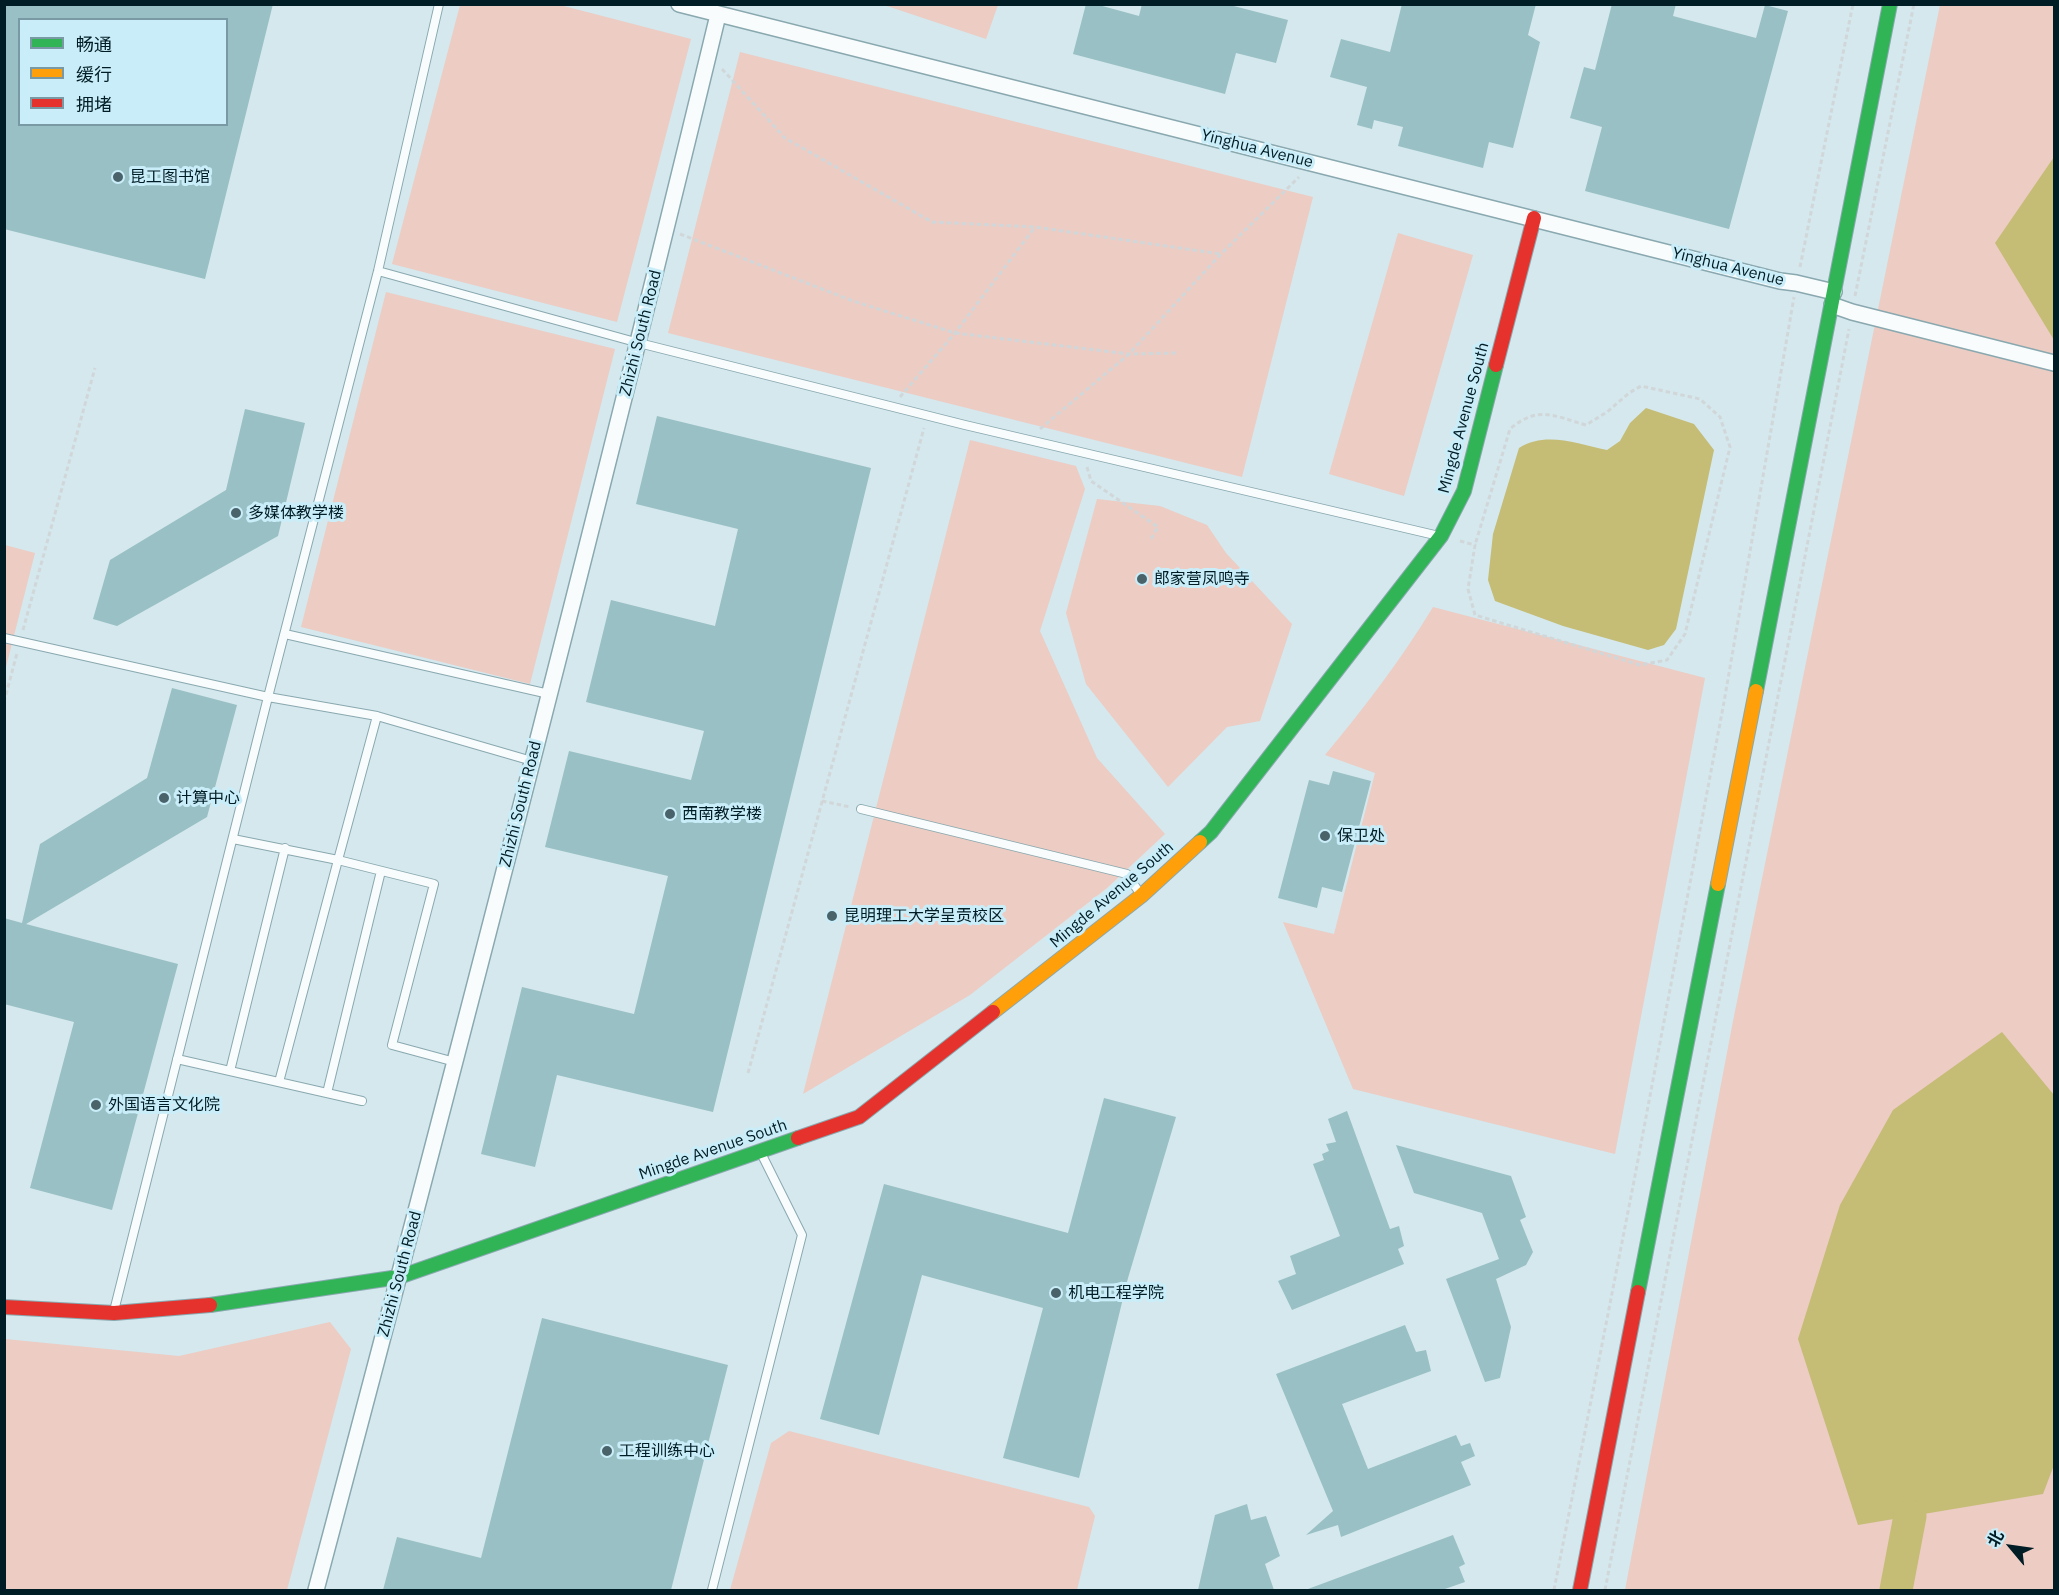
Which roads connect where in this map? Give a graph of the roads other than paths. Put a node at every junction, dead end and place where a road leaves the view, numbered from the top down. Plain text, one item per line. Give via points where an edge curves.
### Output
1 (438, 4) edge
2 (679, 4) edge
3 (1890, 4) edge
4 (718, 15) junction
5 (1534, 218) junction
6 (378, 271) junction
7 (1833, 299) junction
8 (639, 343) junction
9 (2055, 363) edge
10 (1441, 536) junction
11 (285, 634) junction
12 (4, 638) edge
13 (549, 694) junction
14 (268, 697) junction
15 (377, 716) junction
16 (532, 761) junction
17 (861, 809) road end
18 (233, 839) junction
19 (285, 848) junction
20 (338, 860) junction
21 (381, 871) junction
22 (1141, 896) junction
23 (177, 1059) junction
24 (455, 1062) junction
25 (230, 1071) junction
26 (279, 1082) junction
27 (327, 1093) junction
28 (362, 1101) dead end
29 (760, 1151) junction
30 (399, 1277) junction
31 (4, 1307) edge
32 (114, 1312) junction
33 (316, 1590) edge
34 (712, 1590) edge
35 (1580, 1590) edge

1 - 6 lane
2 - 4 street, Yinghua Avenue
3 - 7 street
4 - 5 street, Yinghua Avenue
4 - 8 street, Zhizhi South Road
5 - 7 street, Yinghua Avenue via 1796,283
5 - 10 street, Mingde Avenue South via 1464,490
6 - 8 lane
6 - 11 lane
7 - 9 street, Yinghua Avenue via 1852,312
7 - 35 street
8 - 10 lane via 1084,454
8 - 13 street, Zhizhi South Road
10 - 22 street, Mingde Avenue South via 1211,832
11 - 13 lane
11 - 14 lane
12 - 14 lane
13 - 16 street, Zhizhi South Road
14 - 15 lane
14 - 18 lane
15 - 16 lane
15 - 20 lane
16 - 24 street, Zhizhi South Road
17 - 22 lane via 1127,874
18 - 19 lane
18 - 23 lane
19 - 20 lane
19 - 25 lane
20 - 21 lane
20 - 26 lane
21 - 24 lane via 434,884 392,1045
21 - 27 lane
22 - 29 street, Mingde Avenue South via 859,1117
23 - 25 lane
23 - 32 lane
24 - 30 street, Zhizhi South Road
25 - 26 lane
26 - 27 lane
27 - 28 lane
29 - 30 street, Mingde Avenue South
29 - 34 lane via 802,1235
30 - 32 street, Mingde Avenue South via 188,1308
30 - 33 street, Zhizhi South Road
31 - 32 street, Mingde Avenue South

